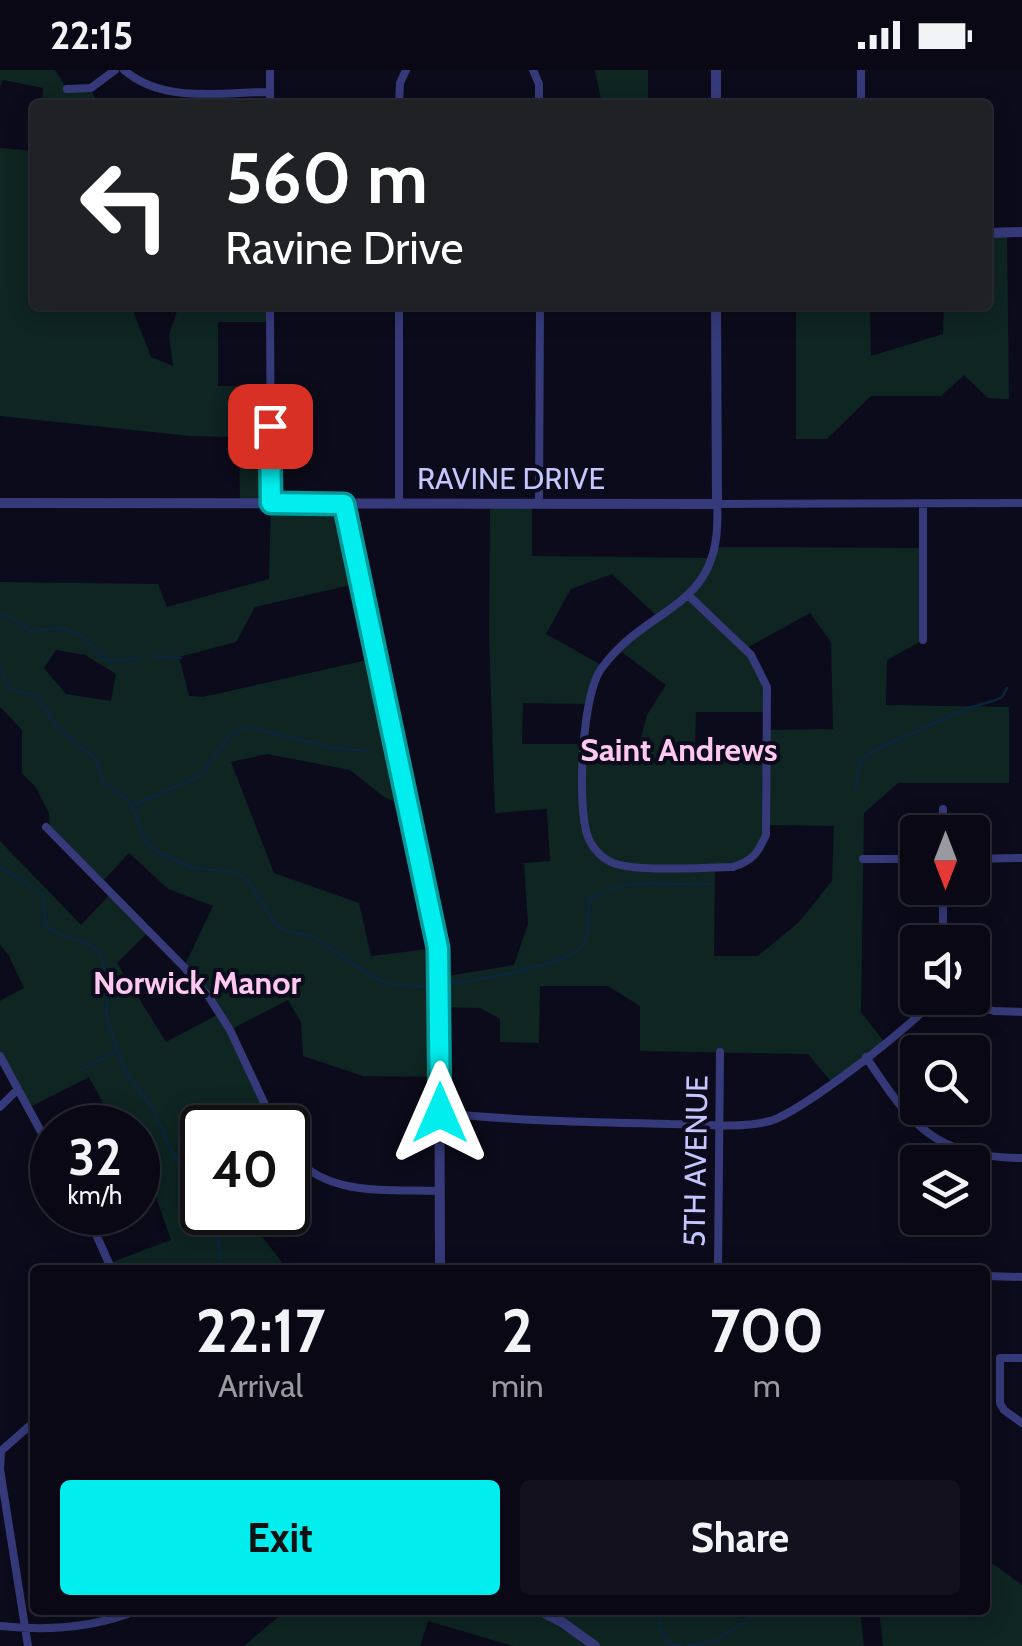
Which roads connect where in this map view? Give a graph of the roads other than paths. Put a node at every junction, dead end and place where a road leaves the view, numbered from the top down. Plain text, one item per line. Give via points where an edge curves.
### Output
1 (115, 70) edge
2 (124, 70) edge
3 (270, 70) edge
4 (406, 70) edge
5 (533, 70) edge
6 (716, 70) edge
7 (861, 70) edge
8 (67, 88) dead end
9 (270, 92) junction
10 (270, 100) edge
11 (399, 100) edge
12 (540, 100) edge
13 (716, 100) edge
14 (861, 100) edge
15 (992, 232) edge
16 (1022, 232) edge
17 (270, 310) edge
18 (400, 310) edge
19 (540, 310) edge
20 (716, 310) edge
21 (0, 503) edge
22 (271, 503) junction
23 (1022, 503) edge
24 (344, 504) junction
25 (400, 504) junction
26 (539, 504) junction
27 (717, 504) junction
28 (923, 504) junction
29 (689, 596) junction
30 (923, 640) dead end
31 (943, 809) dead end
32 (943, 815) edge
33 (46, 827) dead end
34 (1022, 858) edge
35 (863, 859) dead end
36 (900, 859) edge
37 (990, 859) edge
38 (990, 1009) edge
39 (1022, 1012) edge
40 (918, 1015) edge
41 (720, 1052) dead end
42 (0, 1056) edge
43 (866, 1057) junction
44 (18, 1089) junction
45 (265, 1105) edge
46 (0, 1107) edge
47 (30, 1111) edge
48 (440, 1113) junction
49 (719, 1124) junction
50 (1022, 1158) edge
51 (310, 1173) edge
52 (440, 1191) junction
53 (96, 1235) edge
54 (110, 1265) edge
55 (440, 1265) edge
56 (718, 1265) edge
57 (990, 1276) edge
58 (1022, 1277) edge
59 (1022, 1358) edge
60 (1022, 1423) edge
61 (30, 1425) edge
62 (0, 1450) edge
63 (122, 1615) edge
64 (549, 1615) edge
65 (0, 1626) edge
66 (25, 1628) junction
67 (28, 1646) edge
68 (595, 1646) edge

1 - 8 street via 92,88
2 - 9 street via 164,91
3 - 9 street
4 - 11 street
5 - 12 street
6 - 13 street
7 - 14 street
9 - 10 street
15 - 16 street
17 - 22 street
18 - 25 street
19 - 26 street
20 - 27 street
21 - 22 street, RAVINE DRIVE
22 - 24 street, RAVINE DRIVE
23 - 28 street, RAVINE DRIVE
24 - 25 street, RAVINE DRIVE
24 - 48 street via 438,948
25 - 26 street, RAVINE DRIVE
26 - 27 street, RAVINE DRIVE
27 - 28 street, RAVINE DRIVE
27 - 29 street via 712,558
28 - 30 street
29 - 29 street via 610,658 590,689 584,714 587,836 597,852 625,867 733,867 750,862 766,835 768,687 750,655
31 - 32 street
33 - 45 street via 209,997
34 - 37 street
35 - 36 street
38 - 39 street
40 - 43 street
41 - 49 street, 5TH AVENUE
42 - 44 street
43 - 49 street via 785,1116
43 - 50 street via 933,1138 977,1155
44 - 46 street
44 - 47 street
48 - 49 street via 536,1122
48 - 52 street
49 - 56 street, 5TH AVENUE
51 - 52 street via 340,1186
52 - 55 street
53 - 54 street
57 - 58 street
59 - 60 street via 1000,1358 1000,1403
61 - 62 street
62 - 66 street
63 - 66 street
64 - 68 street
65 - 66 street
66 - 67 street

